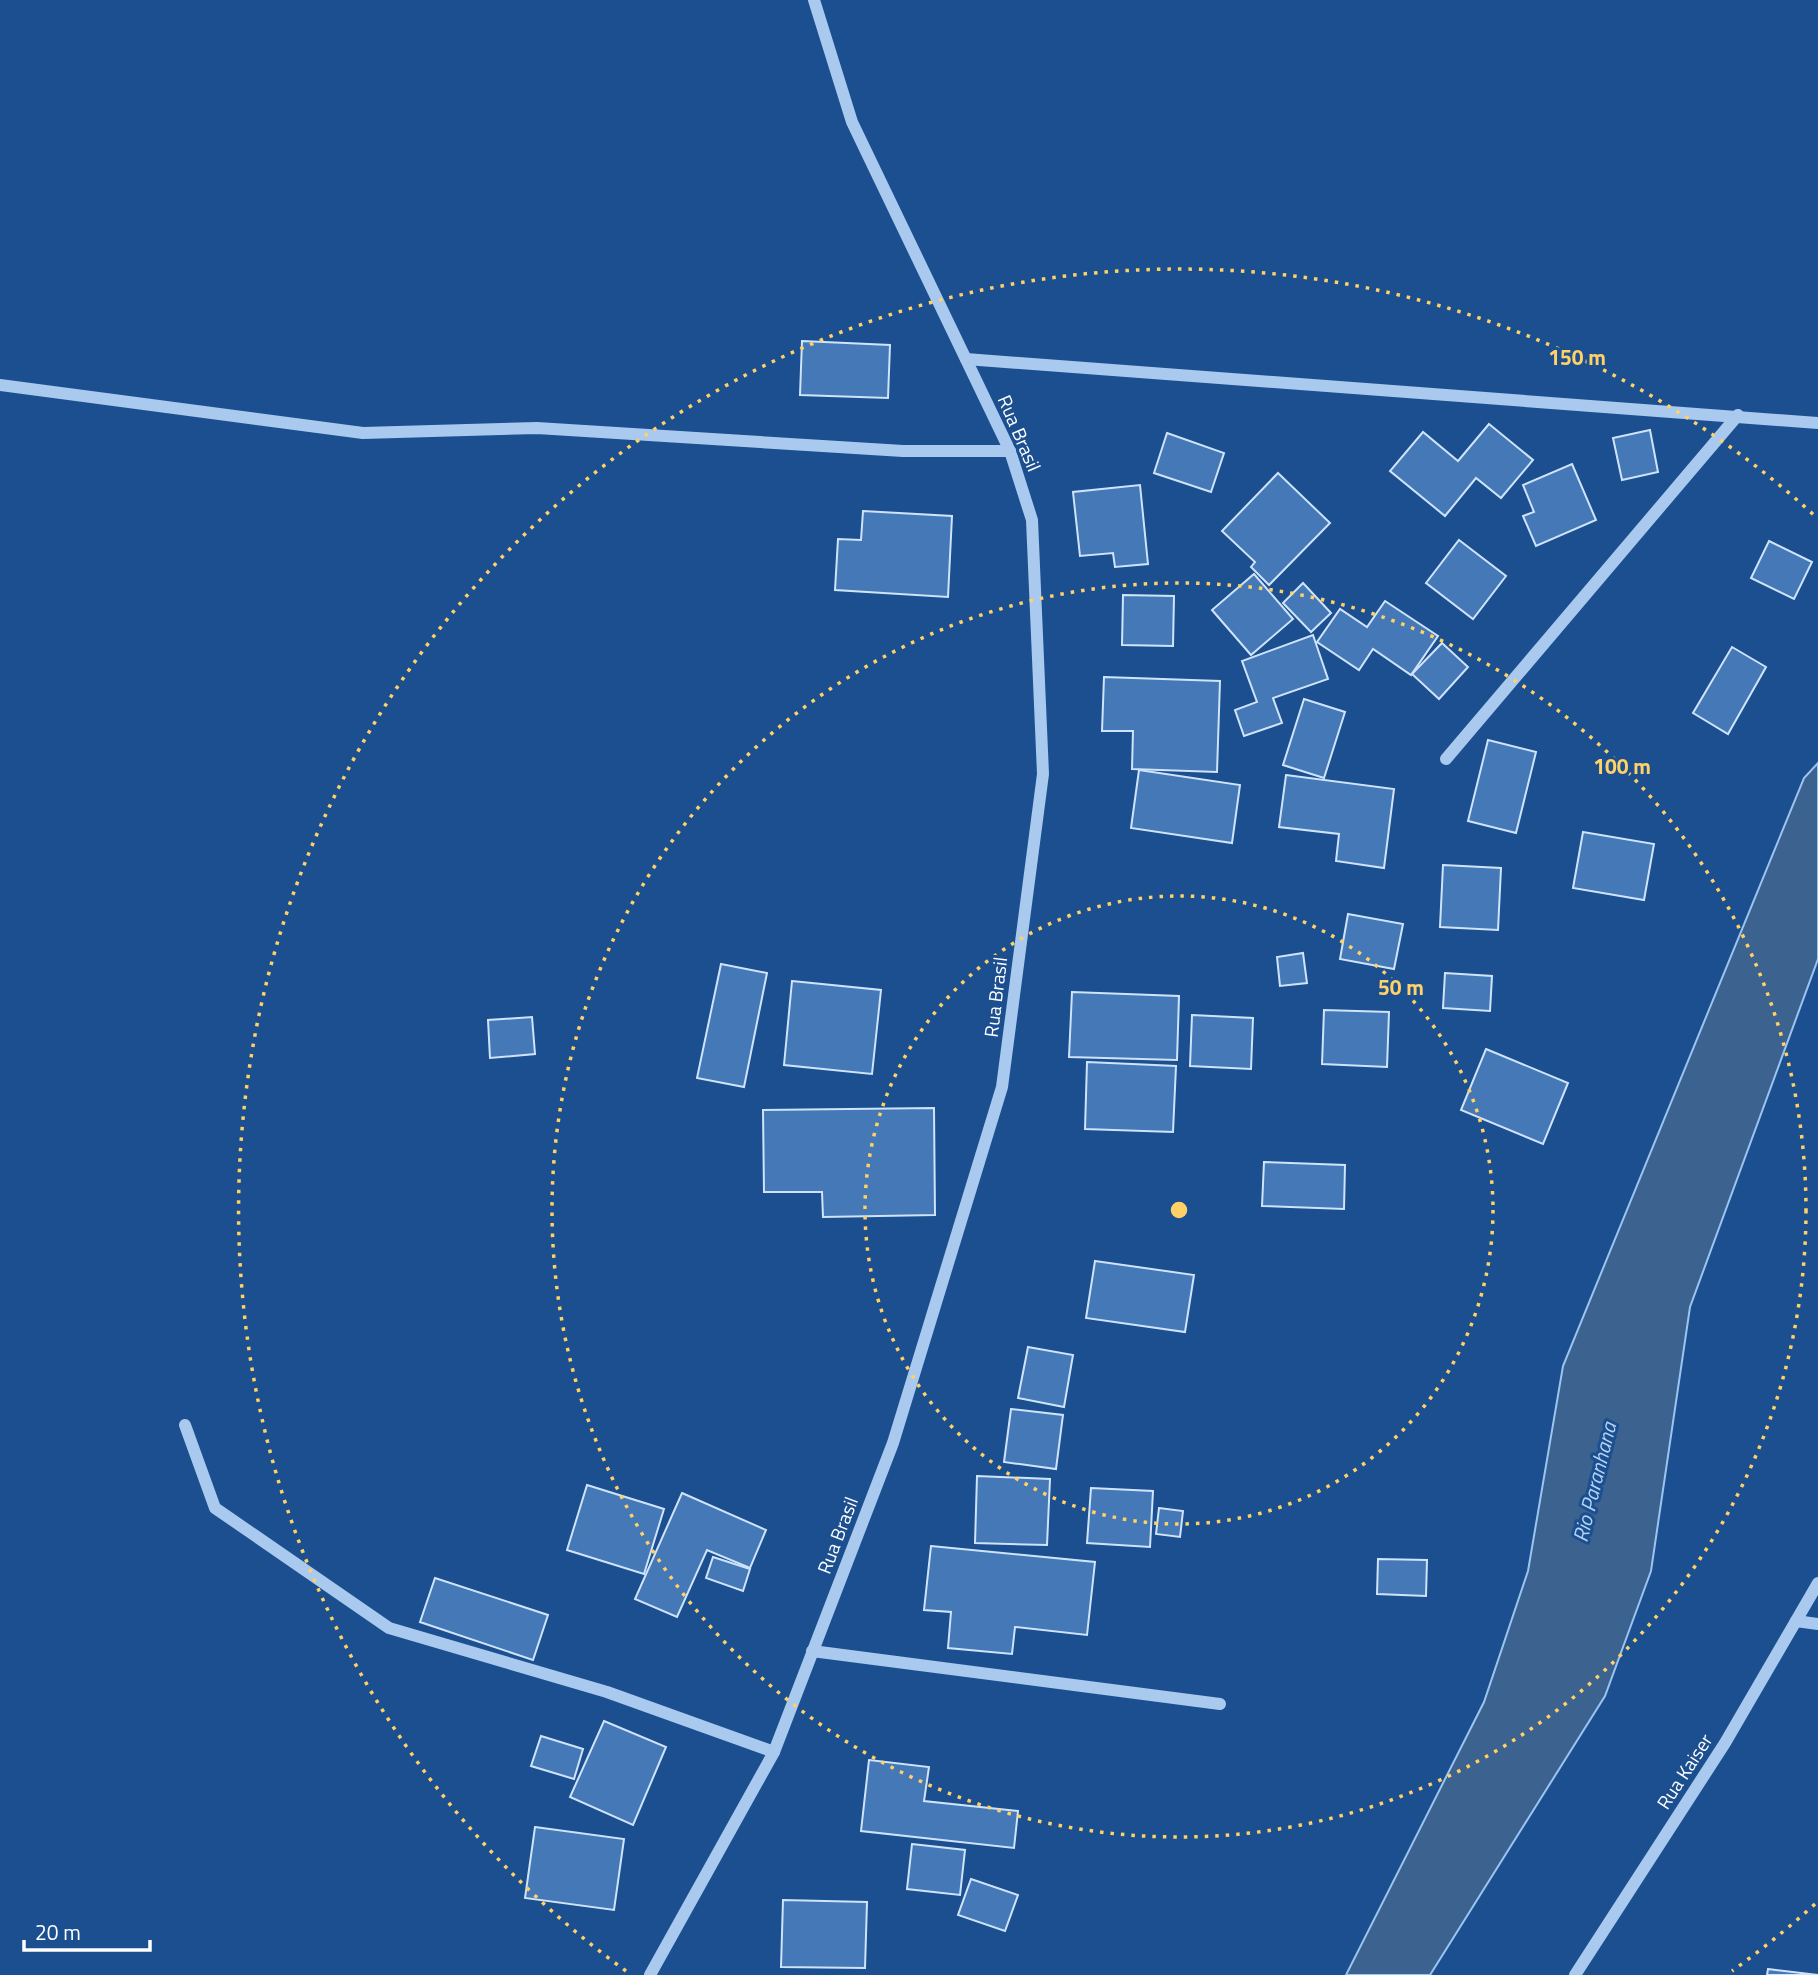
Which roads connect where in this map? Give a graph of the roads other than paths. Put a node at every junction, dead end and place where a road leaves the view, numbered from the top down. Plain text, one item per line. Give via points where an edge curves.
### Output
1 (814, 0) edge
2 (966, 359) junction
3 (0, 385) edge
4 (1738, 415) junction
5 (1818, 423) edge
6 (1010, 450) junction
7 (1446, 759) dead end
8 (185, 1425) dead end
9 (1818, 1583) edge
10 (1796, 1621) junction
11 (1818, 1624) edge
12 (813, 1651) junction
13 (1220, 1704) dead end
14 (774, 1752) junction
15 (650, 1975) edge
16 (1575, 1975) edge

1 - 2 street, Rua Brasil via 852,122
2 - 4 street
2 - 6 street, Rua Brasil
3 - 6 street via 363,433 537,428 902,451
4 - 5 street
4 - 7 street
6 - 12 street, Rua Brasil via 1031,520 1043,774 1002,1087 893,1443
8 - 14 street via 215,1508 389,1628 607,1692
9 - 10 street, Rua Kaiser
10 - 11 street
10 - 16 street, Rua Kaiser via 1725,1743
12 - 13 street
12 - 14 street, Rua Brasil
14 - 15 street, Rua Brasil

